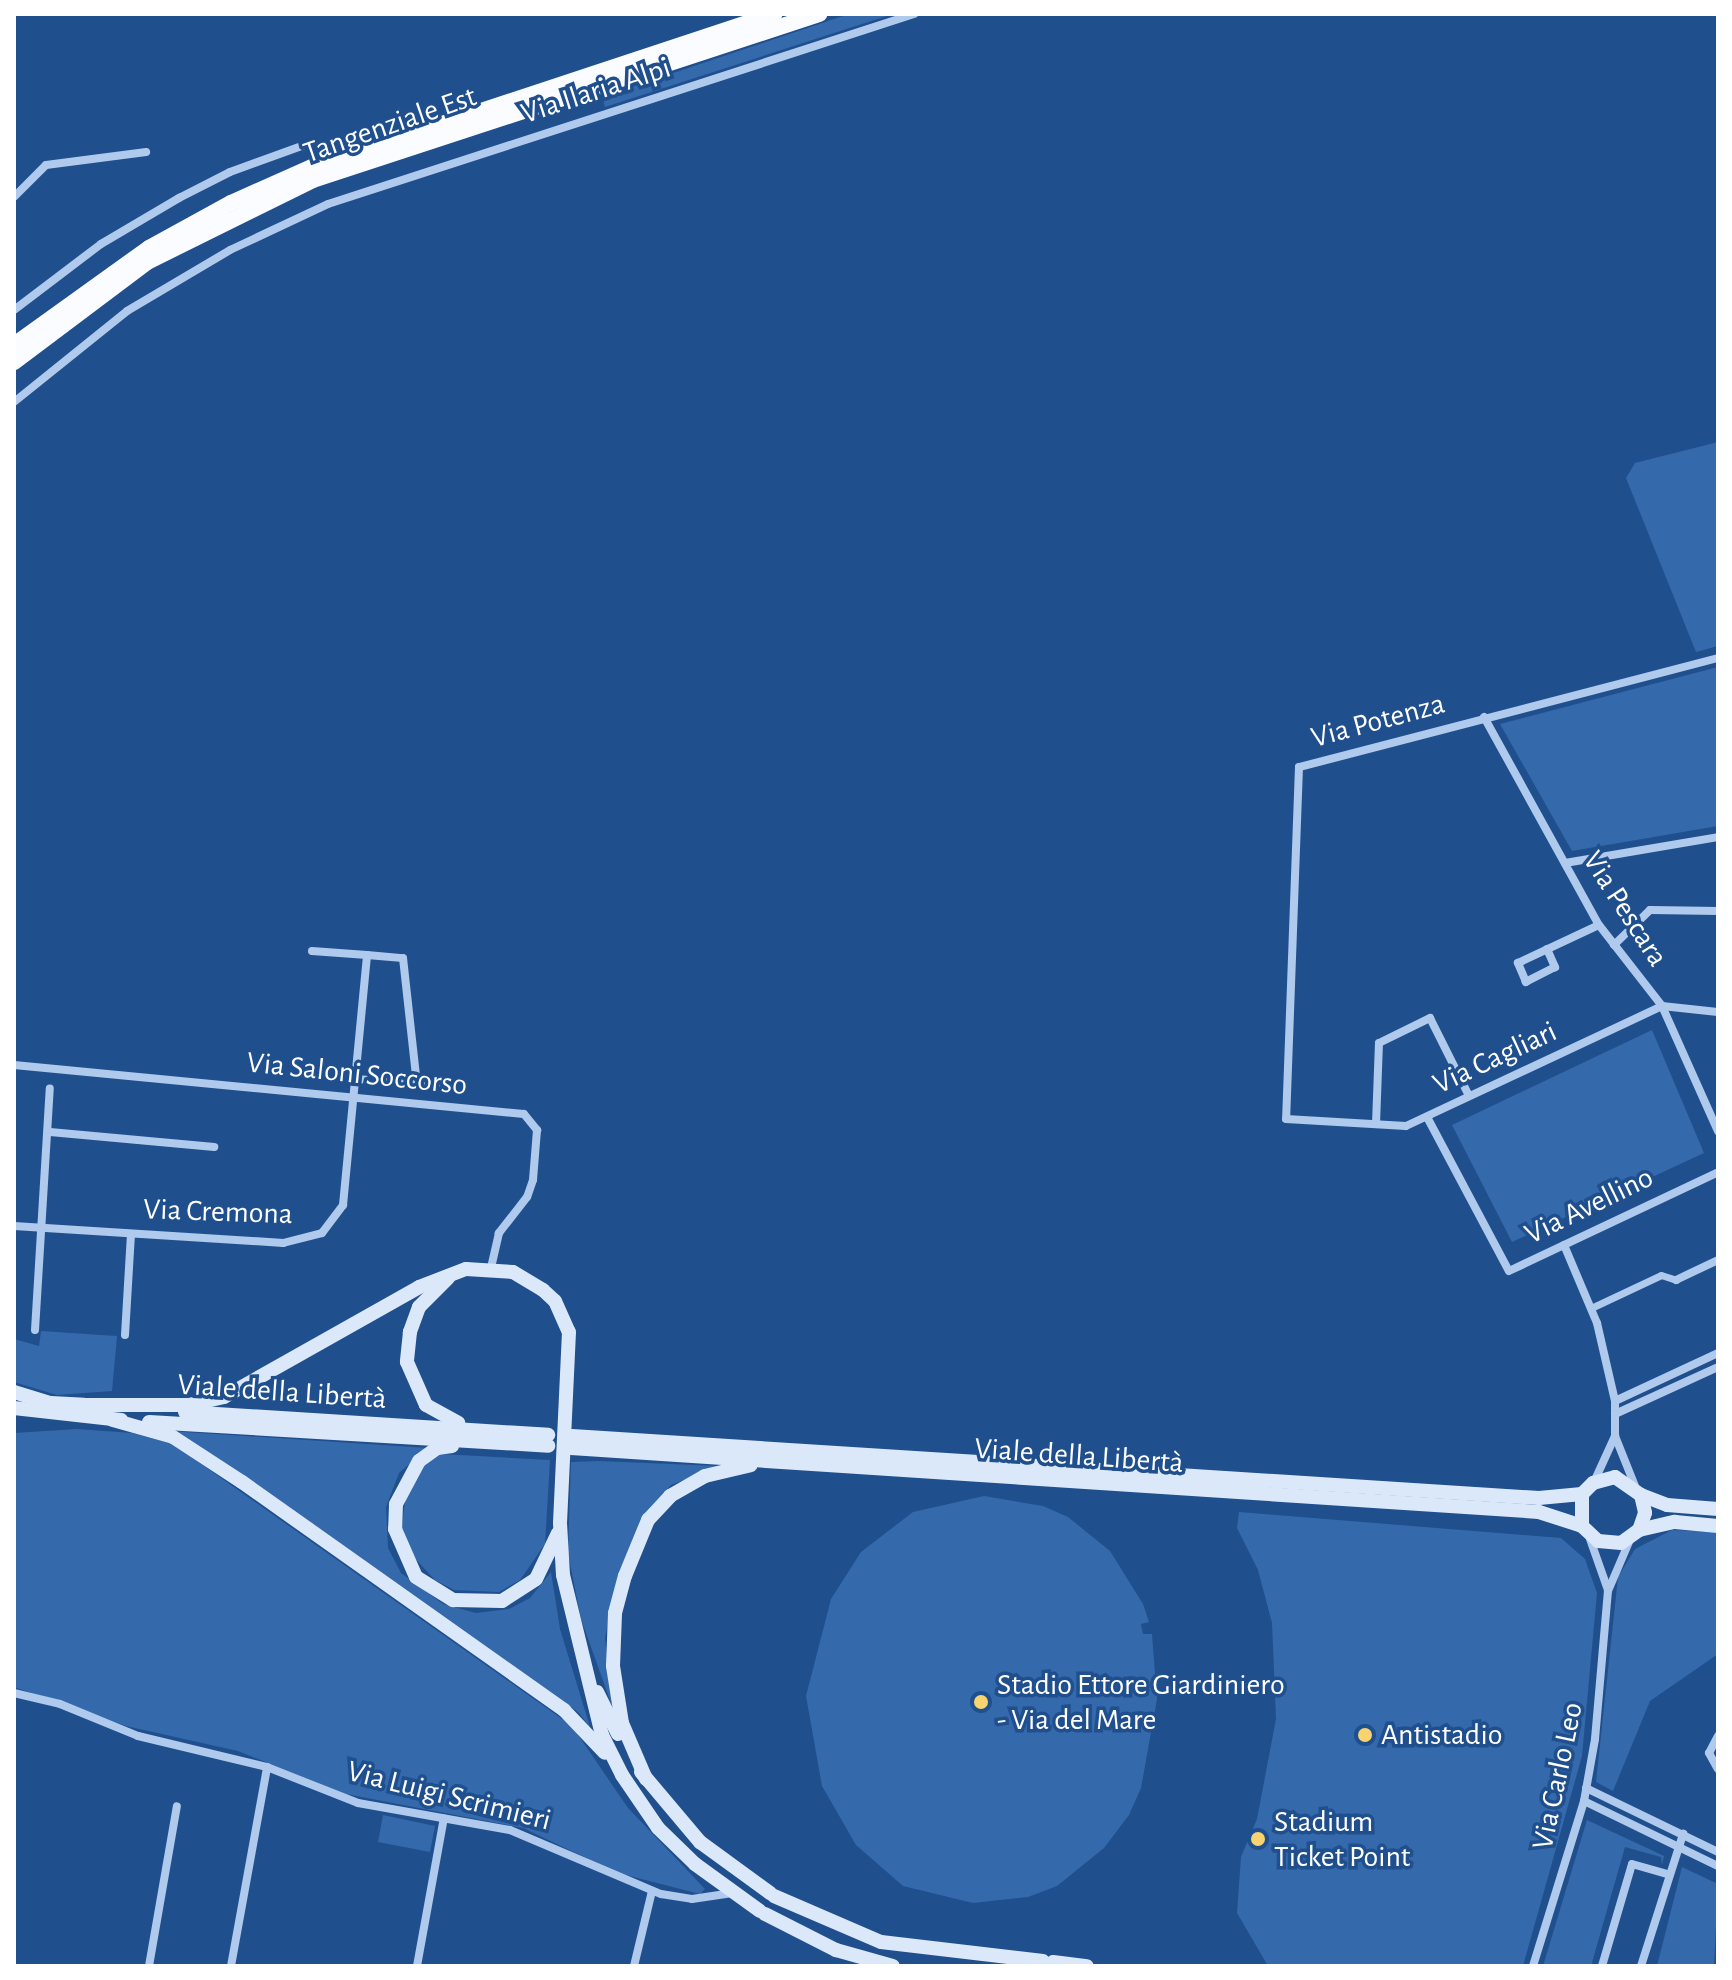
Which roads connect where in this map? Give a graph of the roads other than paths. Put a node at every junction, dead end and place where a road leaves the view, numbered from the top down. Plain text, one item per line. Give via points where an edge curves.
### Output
1 (774, 14) edge
2 (819, 14) edge
3 (914, 14) edge
4 (313, 142) dead end
5 (146, 152) dead end
6 (14, 197) edge
7 (14, 310) edge
8 (14, 345) edge
9 (14, 362) edge
10 (14, 402) edge
11 (1718, 658) edge
12 (1484, 717) junction
13 (1718, 837) edge
14 (1565, 863) junction
15 (1718, 911) edge
16 (1599, 925) junction
17 (1614, 945) junction
18 (1547, 949) junction
19 (312, 951) dead end
20 (367, 955) junction
21 (1662, 1006) junction
22 (1718, 1012) edge
23 (14, 1065) edge
24 (358, 1079) junction
25 (417, 1085) junction
26 (50, 1088) dead end
27 (437, 1088) dead end
28 (1469, 1096) junction
29 (357, 1097) junction
30 (1427, 1117) junction
31 (1286, 1119) joint
32 (1376, 1124) junction
33 (1718, 1131) edge
34 (50, 1132) junction
35 (214, 1147) dead end
36 (1718, 1172) edge
37 (14, 1226) edge
38 (44, 1228) junction
39 (131, 1234) junction
40 (1564, 1245) junction
41 (1718, 1260) edge
42 (491, 1267) junction
43 (466, 1269) junction
44 (1676, 1280) joint
45 (1591, 1308) junction
46 (35, 1330) dead end
47 (125, 1335) dead end
48 (1718, 1353) edge
49 (1718, 1367) edge
50 (14, 1392) edge
51 (1615, 1401) junction
52 (78, 1405) junction
53 (14, 1408) edge
54 (1615, 1414) junction
55 (113, 1420) junction
56 (1615, 1436) junction
57 (548, 1441) junction
58 (777, 1462) junction
59 (1593, 1483) junction
60 (1638, 1491) junction
61 (1582, 1494) junction
62 (1718, 1509) edge
63 (560, 1523) junction
64 (1718, 1526) edge
65 (1585, 1530) junction
66 (1635, 1534) junction
67 (1608, 1591) junction
68 (585, 1661) junction
69 (14, 1693) edge
70 (1718, 1736) edge
71 (267, 1767) junction
72 (1718, 1769) edge
73 (622, 1775) junction
74 (646, 1779) junction
75 (1586, 1788) junction
76 (1584, 1801) junction
77 (177, 1806) dead end
78 (672, 1815) junction
79 (444, 1818) junction
80 (658, 1828) junction
81 (1683, 1834) junction
82 (1677, 1846) junction
83 (1718, 1852) edge
84 (1718, 1866) edge
85 (1668, 1874) junction
86 (652, 1891) junction
87 (733, 1893) junction
88 (772, 1895) junction
89 (762, 1912) junction
90 (1048, 1964) edge
91 (149, 1966) edge
92 (231, 1966) edge
93 (417, 1966) edge
94 (634, 1966) edge
95 (893, 1966) edge
96 (1087, 1966) edge
97 (1533, 1966) edge
98 (1602, 1966) edge
99 (1641, 1966) edge

1 - 8 highway, Tangenziale Est via 434,124 285,179 149,248
2 - 9 highway, Tangenziale Est via 313,180 147,262
3 - 10 street, Via Ilaria Alpi via 328,204 230,250 127,311
4 - 7 street via 230,172 179,198 101,244
5 - 6 street via 46,165
11 - 12 street, Via Potenza
12 - 14 street, Via Pescara
12 - 31 street, Via Potenza via 1299,767
13 - 14 street
14 - 16 street, Via Pescara
15 - 17 street via 1650,910
16 - 17 street, Via Pescara
16 - 18 street
17 - 21 street, Via Pescara
18 - 18 street via 1518,963 1526,982 1555,967
19 - 20 street
20 - 24 street, Via Cremona
20 - 25 street via 403,958
21 - 22 street
21 - 28 street, Via Cagliari
21 - 33 street, Via Pescara
23 - 29 street, Via Saloni Soccorso
24 - 25 street
24 - 29 street, Via Cremona
25 - 27 street
26 - 34 street
28 - 30 street, Via Cagliari
28 - 32 street via 1430,1018 1379,1043
29 - 39 street, Via Cremona via 343,1205 322,1233 283,1243
29 - 42 street, Via Saloni Soccorso via 524,1114 535,1123 531,1190 506,1219
30 - 32 street, Via Cagliari via 1406,1126
30 - 40 street, Via Avellino via 1509,1271
31 - 32 street, Via Cagliari
34 - 35 street
34 - 38 street
36 - 40 street, Via Avellino
37 - 38 street, Via Cremona
38 - 39 street, Via Cremona
38 - 46 street
39 - 47 street
40 - 45 street
41 - 44 street
42 - 43 main road
42 - 63 main road via 528,1279 555,1301 571,1352
43 - 52 main road via 419,1287 224,1397 189,1405
43 - 57 main road via 436,1288 414,1320 407,1347 417,1393 445,1420
44 - 45 street via 1661,1275
45 - 51 street
48 - 51 street
49 - 54 street
50 - 52 main road, Viale della Libertà
51 - 54 street
52 - 57 main road, Viale della Libertà
53 - 55 main road, Viale della Libertà
54 - 56 street
55 - 57 main road, Viale della Libertà
55 - 73 main road via 173,1437 242,1482 564,1710
56 - 59 street
56 - 60 street
57 - 63 main road via 449,1446 429,1452 400,1490 395,1529 416,1577 439,1594 477,1604 513,1597 536,1579
58 - 61 main road, Viale della Libertà via 571,1442 1539,1498
58 - 65 main road, Viale della Libertà via 1539,1512
58 - 74 main road via 717,1472 685,1485 655,1510 636,1545 615,1613 612,1648 622,1723
59 - 60 main road via 1615,1477
59 - 61 main road
60 - 62 main road via 1667,1505
60 - 66 main road via 1645,1513
61 - 65 main road
63 - 68 main road via 563,1575
64 - 66 main road, Viale della Libertà via 1675,1522
65 - 66 main road, Viale della Libertà via 1609,1544
65 - 67 street, Via Carlo Leo
66 - 67 street, Via Carlo Leo via 1614,1567
67 - 75 street, Via Carlo Leo
68 - 73 main road via 602,1735
68 - 74 main road via 601,1702
69 - 71 street, Via Luigi Scrimieri via 60,1704 138,1736
70 - 72 street via 1709,1753
71 - 79 street, Via Luigi Scrimieri via 358,1803
71 - 92 street
73 - 80 main road
74 - 78 main road
75 - 76 street, Via Carlo Leo
75 - 81 street
76 - 82 street
76 - 97 street, Via Carlo Leo
77 - 91 street
78 - 80 main road
78 - 88 main road via 726,1864
79 - 86 street, Via Luigi Scrimieri via 545,1842
79 - 93 street
80 - 87 main road
81 - 82 street
81 - 83 street
82 - 84 street
82 - 85 street
85 - 98 street via 1632,1864
85 - 99 street
86 - 87 street, Via Luigi Scrimieri via 692,1899
86 - 94 street
87 - 89 main road
88 - 89 main road via 758,1898
88 - 90 main road via 881,1942
89 - 95 main road via 836,1950
90 - 96 main road

